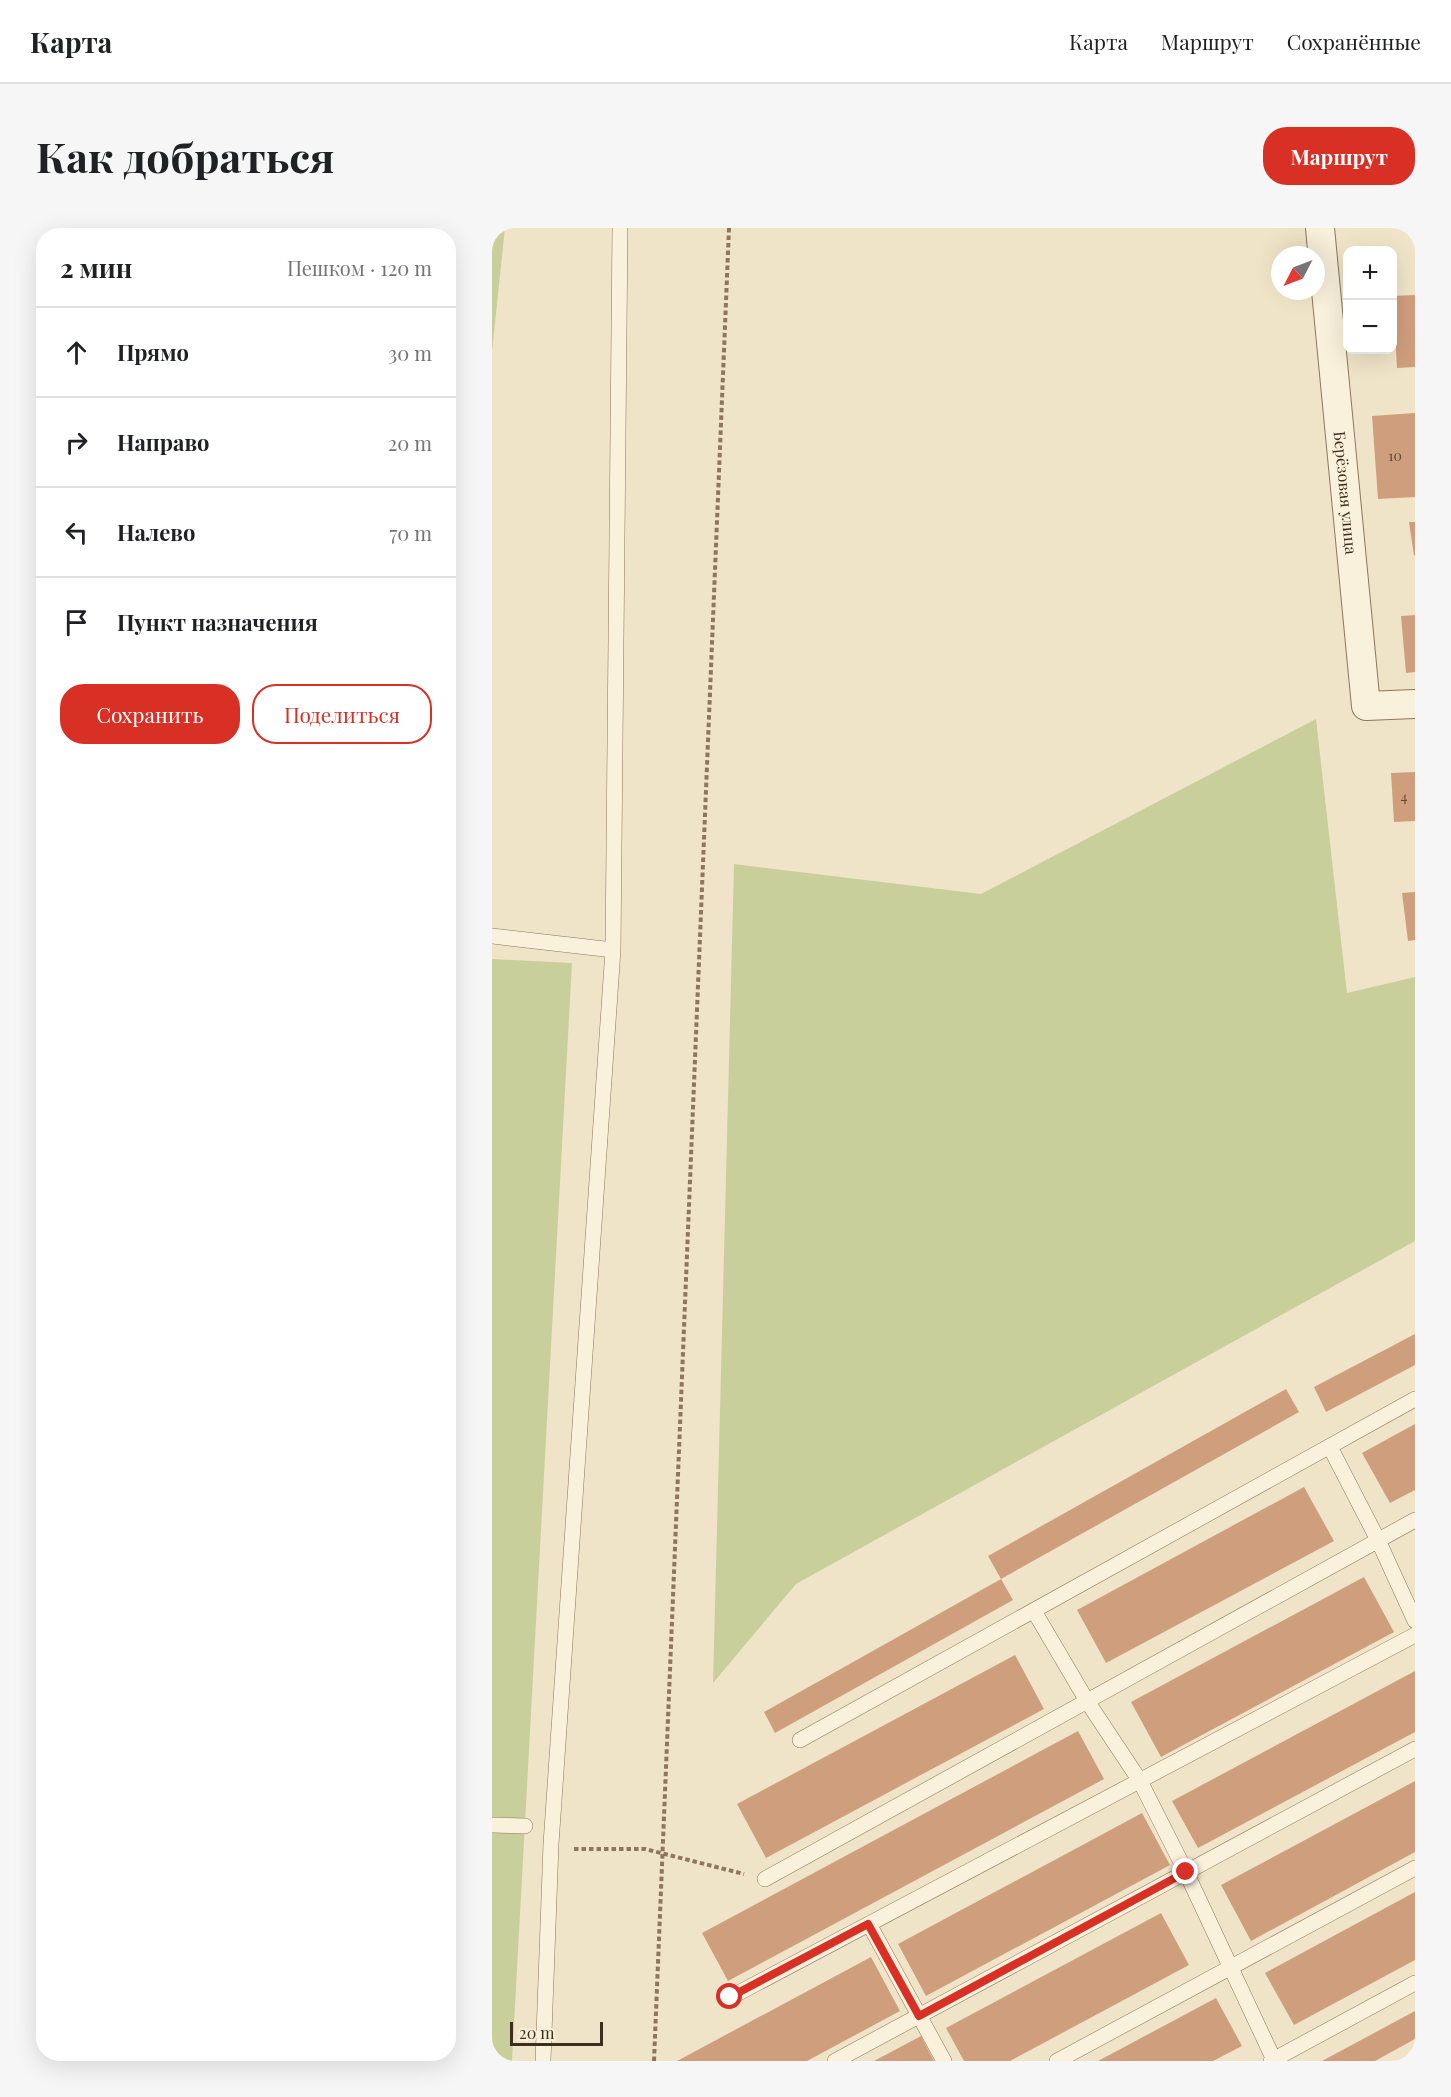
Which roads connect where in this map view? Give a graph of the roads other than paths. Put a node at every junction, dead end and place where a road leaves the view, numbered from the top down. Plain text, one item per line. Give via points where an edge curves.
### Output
1 (620, 228) edge
2 (1320, 228) edge
3 (1415, 704) edge
4 (492, 936) edge
5 (613, 950) junction
6 (1415, 1399) edge
7 (1330, 1447) junction
8 (1415, 1520) edge
9 (1378, 1540) junction
10 (1034, 1611) junction
11 (1415, 1621) edge
12 (1415, 1635) edge
13 (1087, 1701) junction
14 (800, 1740) dead end
15 (1415, 1749) edge
16 (1140, 1781) junction
17 (492, 1825) edge
18 (525, 1826) dead end
19 (1415, 1868) edge
20 (1186, 1872) junction
21 (765, 1879) road end
22 (868, 1924) junction
23 (1231, 1967) junction
24 (1415, 1983) edge
25 (730, 1997) dead end
26 (919, 2016) junction
27 (1272, 2060) edge
28 (543, 2061) edge
29 (835, 2061) edge
30 (944, 2061) edge
31 (1057, 2061) edge

1 - 5 lane
2 - 3 street, Берёзовая улица via 1366,706
4 - 5 lane
5 - 28 lane via 551,1832
6 - 7 lane
7 - 9 lane
7 - 10 lane
8 - 9 lane
9 - 11 lane
9 - 13 lane
10 - 13 lane
10 - 14 lane
12 - 16 lane
13 - 16 lane
13 - 21 lane
15 - 20 lane
16 - 20 lane
16 - 22 lane
17 - 18 lane
19 - 23 lane
20 - 23 lane
20 - 26 lane
22 - 25 lane
22 - 26 lane
23 - 27 lane
23 - 31 lane
24 - 27 lane
26 - 29 lane
26 - 30 lane

